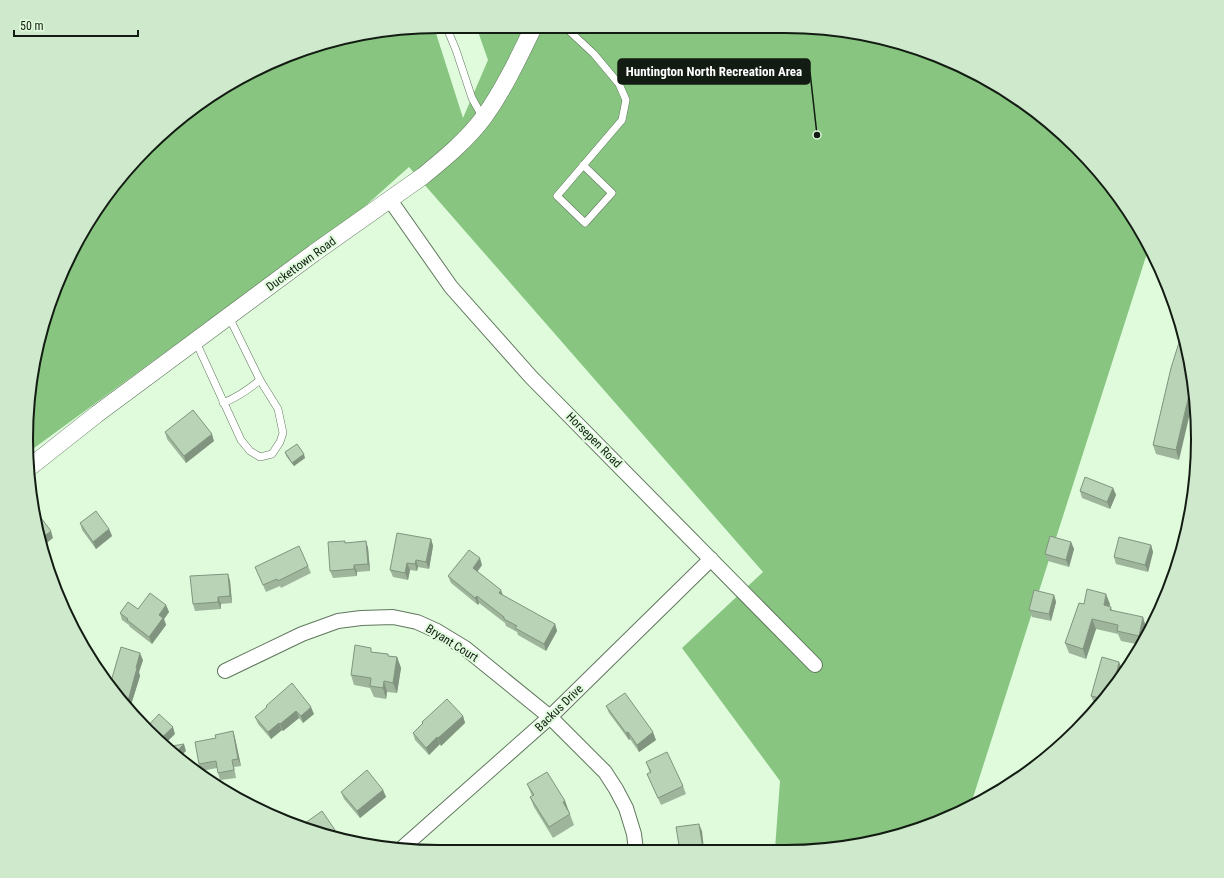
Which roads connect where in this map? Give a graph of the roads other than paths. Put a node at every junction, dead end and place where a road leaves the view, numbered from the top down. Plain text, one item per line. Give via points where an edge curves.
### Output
1 (449, 33) edge
2 (530, 33) edge
3 (572, 33) edge
4 (483, 118) junction
5 (583, 165) junction
6 (390, 200) junction
7 (229, 317) junction
8 (196, 342) junction
9 (260, 380) junction
10 (223, 403) junction
11 (34, 464) edge
12 (711, 559) junction
13 (815, 665) dead end
14 (226, 671) dead end
15 (550, 717) junction
16 (408, 844) edge
17 (635, 845) edge

1 - 4 lane via 472,98
2 - 4 street, Duckettown Road via 504,85
3 - 5 lane via 594,54 619,84 626,100 622,120
4 - 6 street, Duckettown Road via 468,136 439,162
5 - 5 lane via 557,196 585,223 612,193
6 - 7 street, Duckettown Road
6 - 12 street, Horsepen Road via 451,287 531,377
7 - 8 street, Duckettown Road
7 - 9 lane
8 - 10 lane
8 - 11 street, Duckettown Road
9 - 10 lane via 246,392
9 - 10 lane via 278,410 283,433 272,454 260,457 250,451 240,440
12 - 13 street, Horsepen Road
12 - 15 street, Backus Drive
14 - 15 street, Bryant Court via 302,634 338,621 393,617 417,622 465,648
15 - 16 street, Backus Drive
15 - 17 street, Bryant Court via 604,772 616,789 626,808

